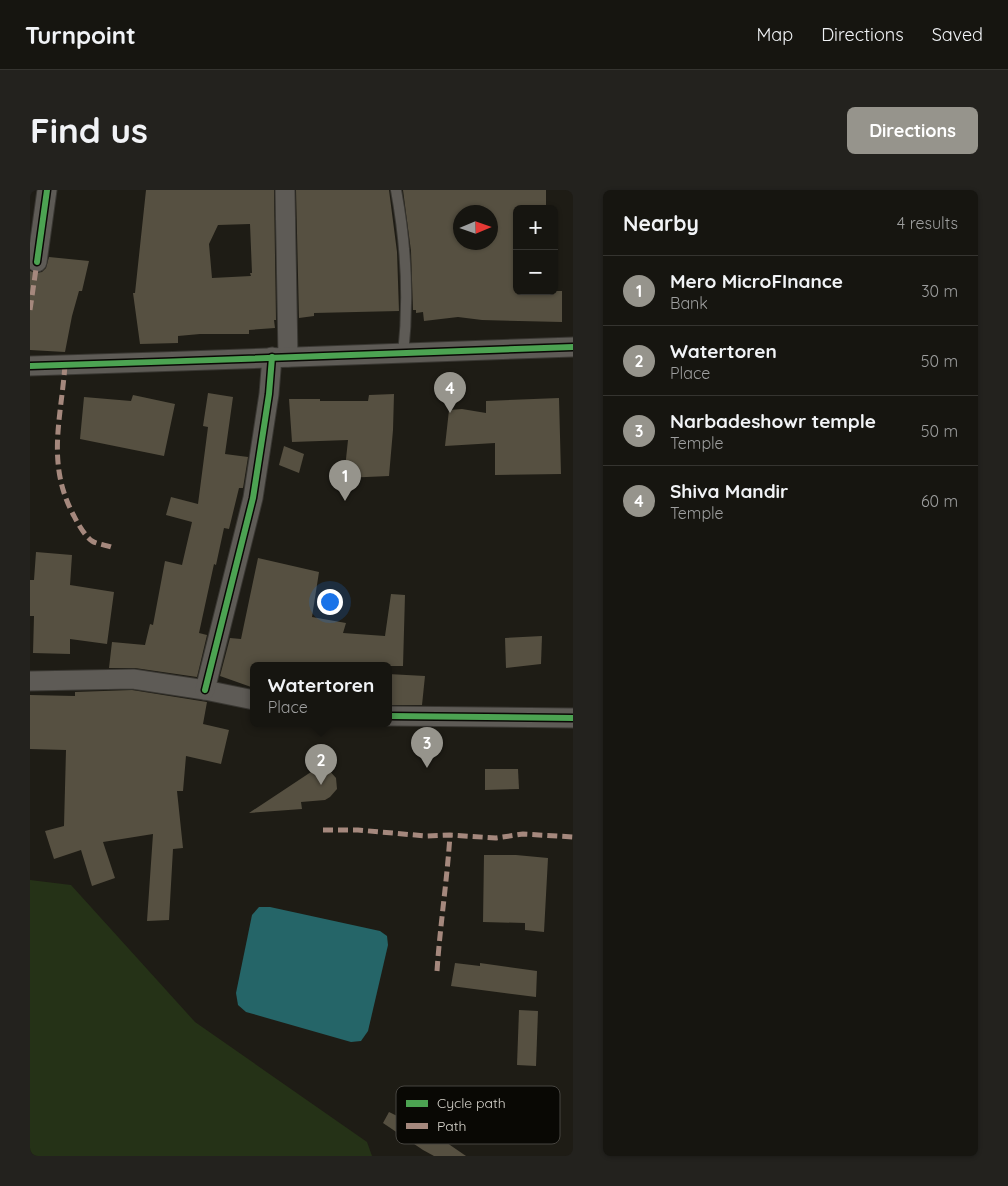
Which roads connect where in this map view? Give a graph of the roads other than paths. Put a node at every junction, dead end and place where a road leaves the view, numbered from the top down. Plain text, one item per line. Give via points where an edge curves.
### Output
1 (47, 190) edge
2 (286, 190) edge
3 (396, 190) edge
4 (36, 262) dead end
5 (573, 347) edge
6 (403, 355) junction
7 (280, 357) junction
8 (30, 366) edge
9 (30, 681) edge
10 (205, 690) junction
11 (250, 699) edge
12 (392, 716) edge
13 (573, 718) edge

1 - 4 street
2 - 7 street
3 - 6 lane via 401,215 407,321
5 - 6 street
6 - 7 street
7 - 8 street
7 - 10 street via 269,394 253,498
9 - 10 street via 133,679
10 - 11 street
12 - 13 street

